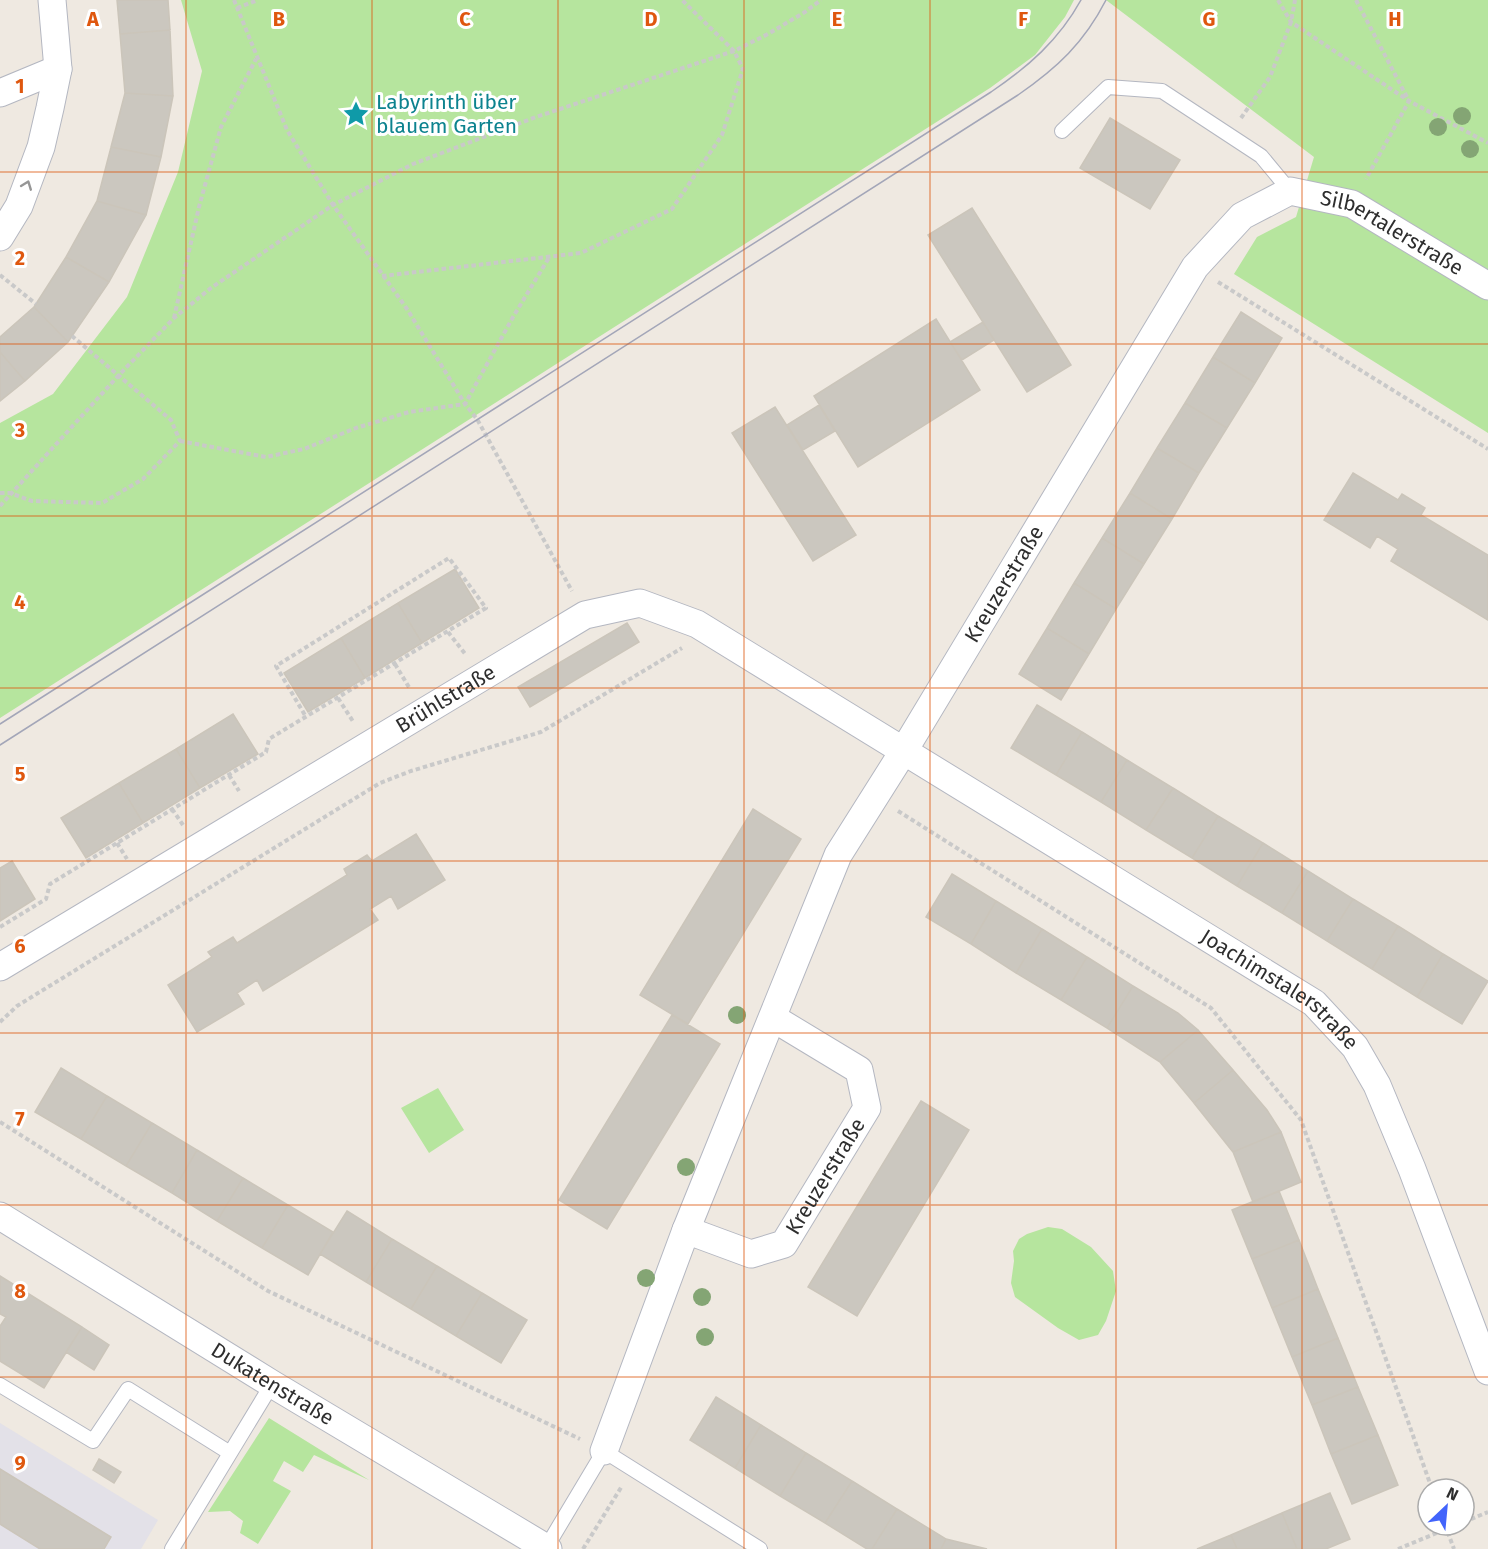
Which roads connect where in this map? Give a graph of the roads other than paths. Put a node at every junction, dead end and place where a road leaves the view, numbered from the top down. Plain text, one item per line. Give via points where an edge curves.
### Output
1 (52, 0) edge
2 (58, 69) junction
3 (0, 93) edge
4 (1062, 131) dead end
5 (1290, 190) junction
6 (0, 237) edge
7 (1488, 286) edge
8 (903, 752) junction
9 (0, 967) edge
10 (773, 1018) junction
11 (0, 1216) edge
12 (686, 1230) junction
13 (1488, 1371) edge
14 (272, 1384) junction
15 (0, 1385) edge
16 (604, 1451) junction
17 (230, 1453) junction
18 (547, 1548) edge
19 (172, 1549) edge
20 (760, 1549) edge

1 - 2 street
2 - 3 street
6 -> 2 street via 19,206 41,147
4 - 5 lane via 1108,87 1162,91 1261,156
5 - 7 street, Silbertalerstraße via 1352,204
5 - 8 street, Kreuzerstraße via 1242,216 1195,267
8 - 9 street, Brühlstraße via 697,624 640,603 585,615
8 - 10 street, Kreuzerstraße via 838,855
8 - 13 street, Joachimstalerstraße via 1314,1003 1355,1047 1377,1084
10 - 12 street, Kreuzerstraße
10 - 12 street, Kreuzerstraße via 859,1070 867,1108 784,1244 751,1254
11 - 14 street, Dukatenstraße
12 - 16 street, Kreuzerstraße
14 - 17 lane
14 - 18 street, Dukatenstraße
15 - 17 lane via 93,1441 128,1389
16 - 18 lane
16 - 20 lane
17 - 19 lane

